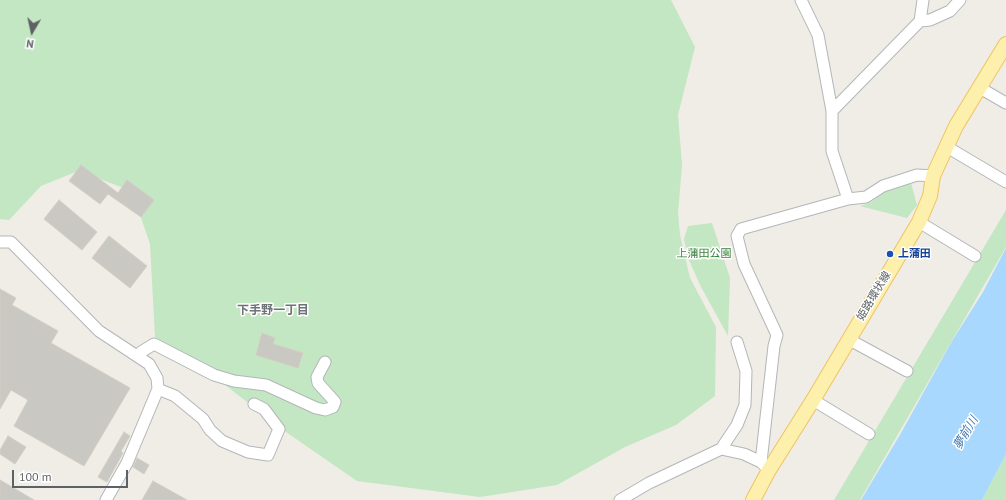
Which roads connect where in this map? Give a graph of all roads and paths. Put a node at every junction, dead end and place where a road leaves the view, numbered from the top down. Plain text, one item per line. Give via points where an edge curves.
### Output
1 (801, 0) edge
2 (924, 0) edge
3 (960, 0) edge
4 (920, 21) junction
5 (1006, 44) edge
6 (980, 88) junction
7 (1006, 103) edge
8 (832, 111) junction
9 (947, 147) junction
10 (933, 176) junction
11 (1006, 182) edge
12 (848, 199) junction
13 (919, 222) junction
14 (0, 242) edge
15 (975, 256) dead end
16 (848, 339) junction
17 (737, 342) dead end
18 (138, 356) junction
19 (325, 362) dead end
20 (907, 371) dead end
21 (158, 389) junction
22 (813, 400) junction
23 (254, 404) dead end
24 (869, 434) dead end
25 (721, 449) junction
26 (765, 466) junction
27 (106, 500) edge
28 (620, 500) edge
29 (753, 500) edge

1 - 8 street via 818,35
2 - 4 street
3 - 4 street via 946,13
4 - 8 street
5 - 6 main road, 姫路環状線
6 - 7 street
6 - 9 main road, 姫路環状線 via 956,126
8 - 12 street via 832,151
9 - 10 main road, 姫路環状線
9 - 11 street
10 - 12 street via 917,175 883,186 866,197
10 - 13 main road, 姫路環状線 via 930,196
12 - 26 street via 741,229 737,236 744,264 777,335
13 - 15 street
13 - 16 main road, 姫路環状線
14 - 18 street via 11,242 99,331
16 - 20 street
16 - 22 main road, 姫路環状線
17 - 25 street via 746,371 744,405 737,425
18 - 19 street via 154,344 214,375 234,381 266,384 325,410 333,407 335,402 318,383 317,377
18 - 21 street via 149,364 157,378
21 - 23 street via 175,396 203,419 222,441 248,452 268,455 278,429 264,410
21 - 27 street via 127,462
22 - 24 street
22 - 26 main road, 姫路環状線
25 - 26 street via 744,454
25 - 28 street via 649,483
26 - 29 main road, 姫路環状線

